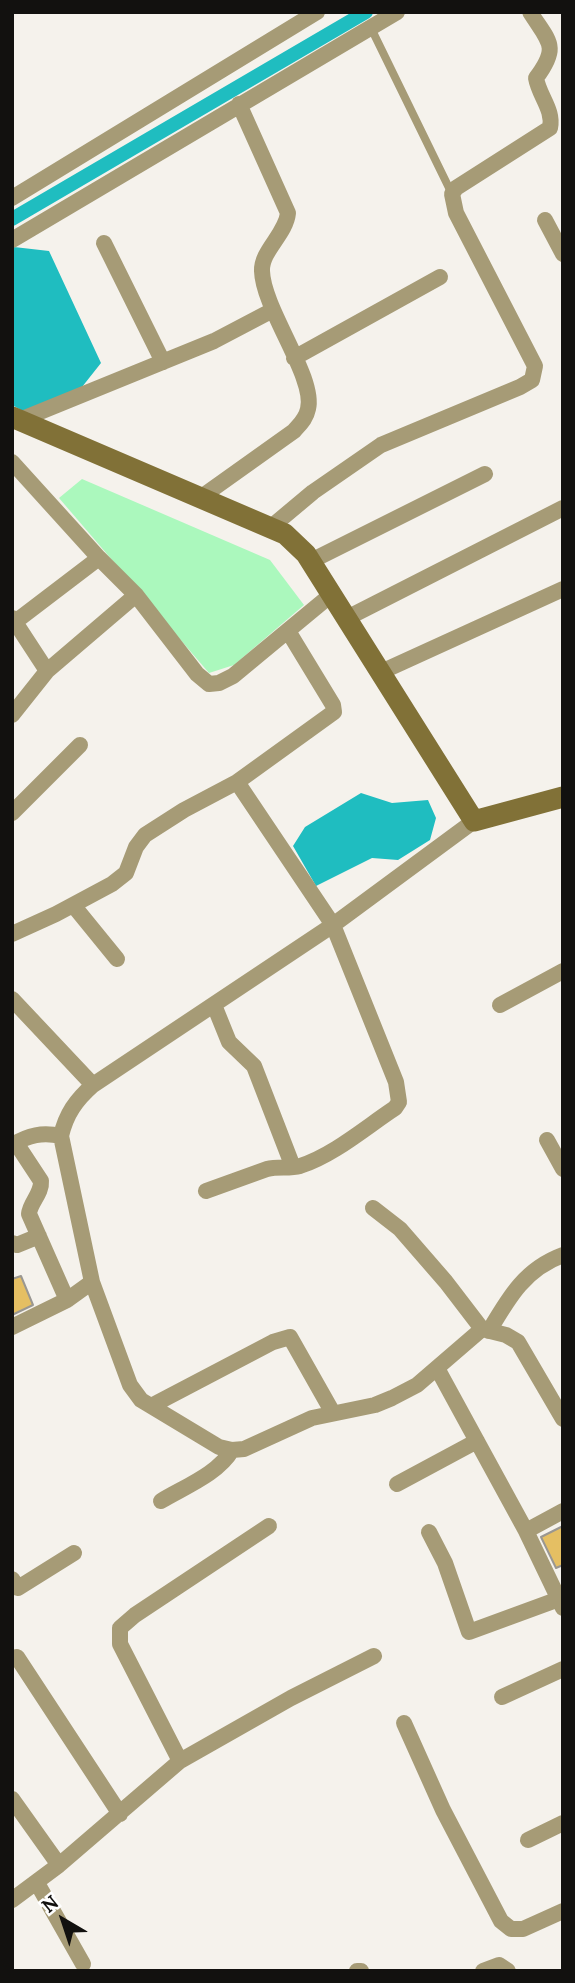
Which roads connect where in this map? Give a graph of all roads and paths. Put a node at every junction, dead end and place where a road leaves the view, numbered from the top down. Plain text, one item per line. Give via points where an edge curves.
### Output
1 (317, 12) edge
2 (397, 12) edge
3 (530, 12) edge
4 (371, 28) junction
5 (557, 49) edge
6 (239, 104) junction
7 (452, 194) junction
8 (12, 198) edge
9 (545, 219) dead end
10 (12, 240) edge
11 (104, 243) dead end
12 (563, 254) edge
13 (440, 277) dead end
14 (274, 310) junction
15 (294, 358) junction
16 (163, 362) junction
17 (16, 419) edge
18 (12, 462) edge
19 (485, 474) dead end
20 (200, 498) junction
21 (563, 508) edge
22 (270, 528) junction
23 (99, 558) junction
24 (311, 561) junction
25 (563, 589) edge
26 (332, 594) junction
27 (136, 595) junction
28 (347, 618) junction
29 (14, 620) edge
30 (288, 631) junction
31 (47, 671) junction
32 (381, 672) junction
33 (12, 715) edge
34 (80, 745) dead end
35 (237, 782) junction
36 (563, 797) edge
37 (12, 813) edge
38 (474, 821) junction
39 (74, 905) junction
40 (333, 925) junction
41 (12, 934) edge
42 (117, 959) dead end
43 (563, 971) edge
44 (12, 999) edge
45 (214, 1005) junction
46 (500, 1005) dead end
47 (93, 1085) junction
48 (61, 1136) junction
49 (547, 1140) dead end
50 (14, 1144) edge
51 (293, 1167) junction
52 (563, 1169) edge
53 (206, 1191) dead end
54 (373, 1208) dead end
55 (39, 1236) junction
56 (12, 1242) edge
57 (563, 1255) edge
58 (92, 1282) junction
59 (67, 1300) junction
60 (12, 1327) edge
61 (486, 1330) junction
62 (437, 1368) junction
63 (150, 1406) junction
64 (333, 1413) junction
65 (563, 1419) edge
66 (477, 1441) junction
67 (232, 1450) junction
68 (397, 1484) dead end
69 (161, 1501) dead end
70 (563, 1511) edge
71 (269, 1526) dead end
72 (526, 1531) junction
73 (429, 1532) dead end
74 (74, 1553) dead end
75 (14, 1587) edge
76 (561, 1604) edge
77 (374, 1656) dead end
78 (17, 1657) dead end
79 (563, 1669) edge
80 (502, 1697) dead end
81 (404, 1723) dead end
82 (180, 1761) junction
83 (12, 1799) edge
84 (120, 1814) junction
85 (563, 1823) edge
86 (528, 1840) dead end
87 (59, 1865) junction
88 (37, 1883) junction
89 (12, 1900) edge
90 (563, 1911) edge
91 (83, 1964) dead end
92 (483, 1971) edge
93 (508, 1971) edge

1 - 8 street
2 - 4 street
3 - 5 street
4 - 6 street
4 - 7 lane
5 - 7 street via 536,78 550,112 550,128
6 - 10 street
6 - 14 street via 288,214 287,225 261,269
7 - 22 street via 456,213 535,366 532,380 381,445
9 - 12 street
11 - 16 street
13 - 15 street
14 - 15 street
14 - 16 street
15 - 20 street via 308,398 305,419
16 - 17 street
17 - 20 main road
18 - 23 street
19 - 24 street
20 - 22 main road
21 - 28 street
22 - 24 main road via 285,534
23 - 27 street
23 - 29 street
24 - 26 main road
25 - 32 street
26 - 28 main road
26 - 30 street
27 - 30 street via 209,684 233,676
27 - 31 street
28 - 32 main road
29 - 31 street
30 - 35 street via 334,712
31 - 33 street
32 - 38 main road
34 - 37 street
35 - 39 street via 145,835 126,873
35 - 40 street
36 - 38 main road
38 - 40 street
39 - 41 street
39 - 42 street
40 - 45 street
40 - 51 street via 396,1082 399,1102 337,1147
43 - 46 street
44 - 47 street
45 - 47 street
45 - 51 street via 229,1042 258,1072
47 - 48 street via 71,1108
48 - 50 street via 36,1134
48 - 58 street
49 - 52 street
50 - 55 street via 41,1181 29,1214
51 - 53 street via 267,1169
54 - 61 street via 400,1229
55 - 56 street via 22,1244
55 - 59 street
57 - 61 street via 542,1265 516,1287
58 - 59 street
58 - 63 street via 130,1385
59 - 60 street
61 - 62 street
61 - 65 street via 518,1342
62 - 64 street via 392,1398
62 - 66 street
63 - 64 street via 290,1337
63 - 67 street via 219,1447
64 - 67 street
66 - 68 street
66 - 72 street
67 - 69 street via 215,1468
70 - 72 street
71 - 82 street via 120,1628 120,1644
72 - 76 street
73 - 76 street via 469,1632
74 - 75 street
77 - 82 street
78 - 84 street
79 - 80 street
81 - 90 street via 501,1921 511,1929 523,1930
82 - 84 street
83 - 87 street
84 - 87 street
85 - 86 street
87 - 88 street
88 - 89 street
88 - 91 street
92 - 93 street via 499,1965

